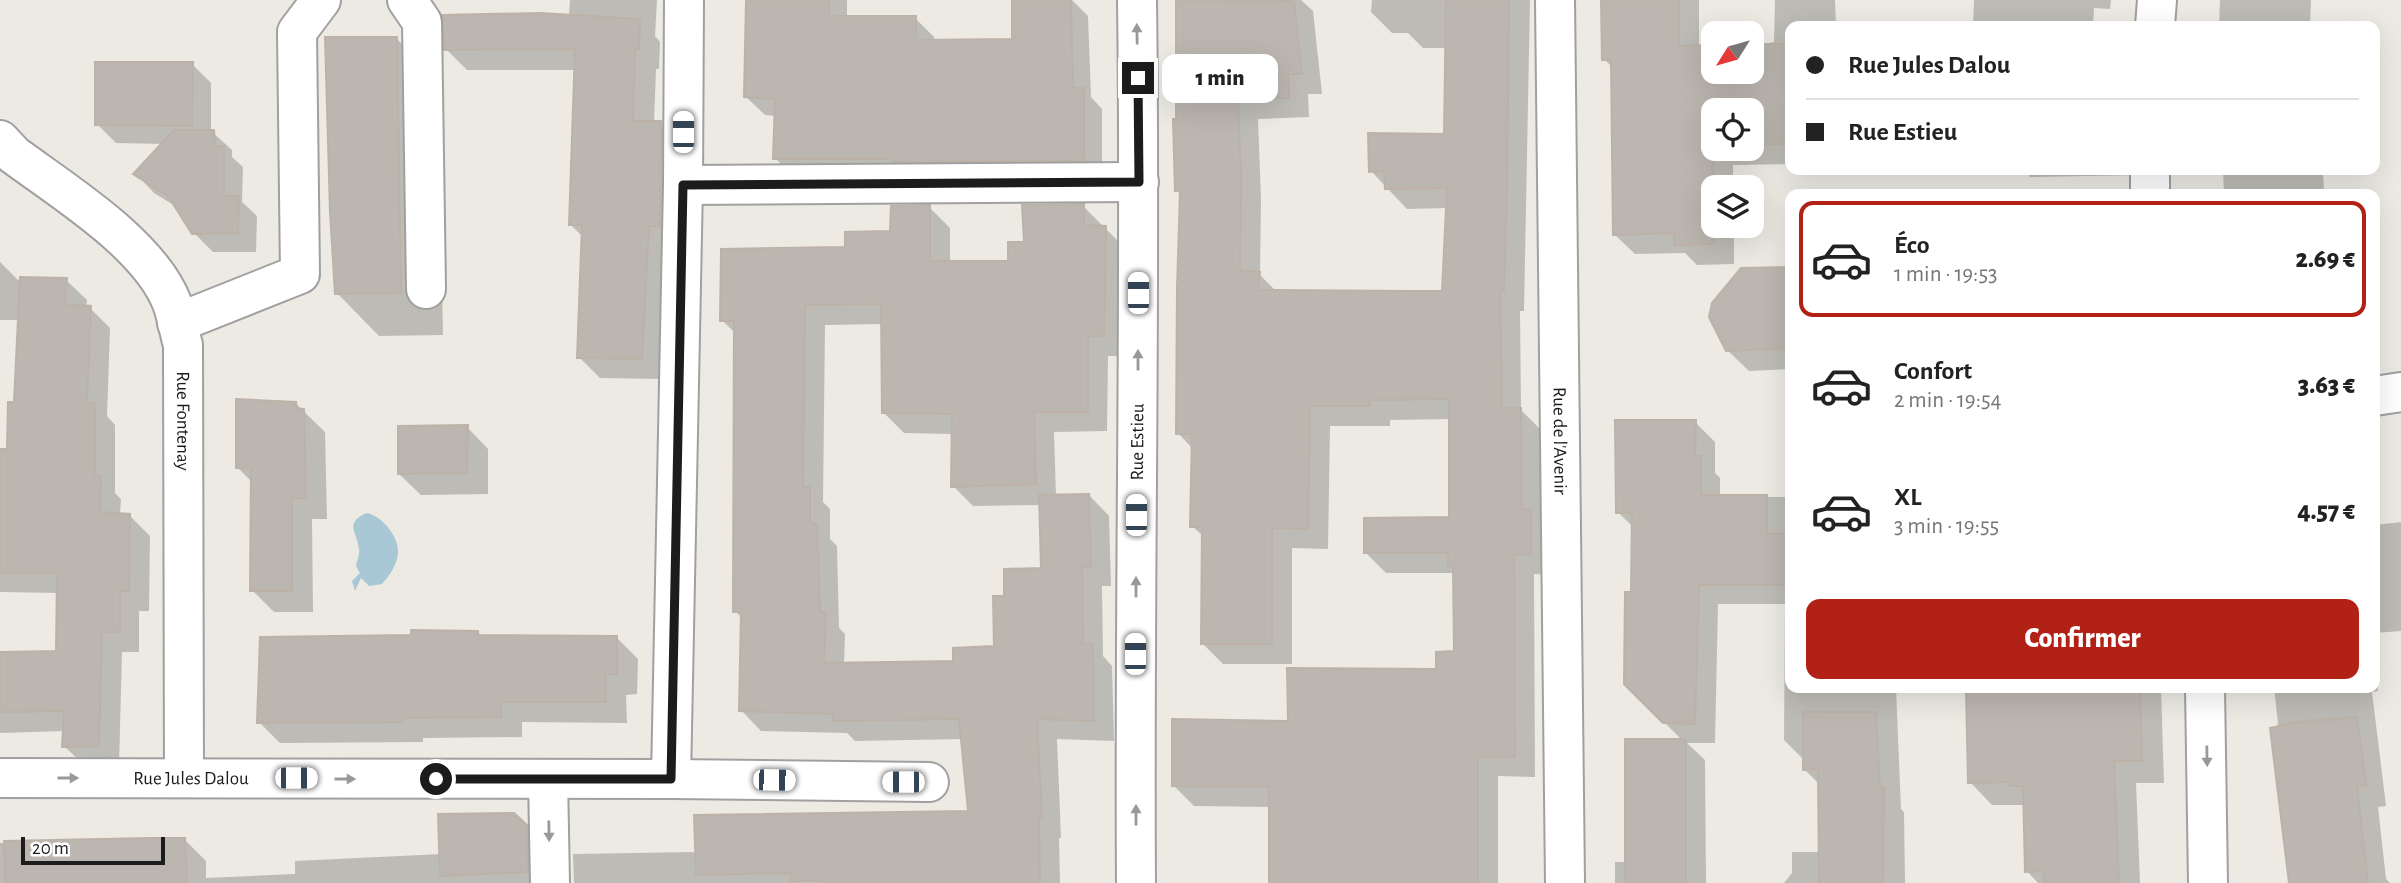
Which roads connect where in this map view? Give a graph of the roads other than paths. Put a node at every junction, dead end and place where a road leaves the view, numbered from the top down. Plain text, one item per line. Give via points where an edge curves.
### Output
1 (321, 0) edge
2 (407, 0) edge
3 (684, 0) edge
4 (1137, 0) edge
5 (1555, 0) edge
6 (2157, 0) edge
7 (2155, 21) edge
8 (0, 140) edge
9 (1139, 182) junction
10 (683, 185) junction
11 (426, 289) dead end
12 (177, 323) junction
13 (2401, 392) edge
14 (2380, 395) edge
15 (2206, 693) edge
16 (0, 778) edge
17 (184, 778) junction
18 (548, 779) junction
19 (671, 779) junction
20 (929, 782) dead end
21 (550, 883) edge
22 (1136, 883) edge
23 (1565, 883) edge
24 (2208, 883) edge

1 - 12 street via 297,32 300,274
2 - 11 street via 422,22
3 - 10 street
9 -> 4 street, Rue Estieu
5 - 23 street, Rue de l'Avenir
6 - 7 street
8 - 12 street, Rue Fontenay via 123,238 150,266 171,301
9 - 10 street
22 -> 9 street, Rue Estieu
10 - 19 street
12 - 17 street, Rue Fontenay via 183,345
13 - 14 street
15 -> 24 street
16 -> 17 street, Rue Jules Dalou
17 -> 18 street, Rue Jules Dalou
18 - 19 street, Rue Jules Dalou
18 -> 21 street
19 - 20 street, Rue Jules Dalou

